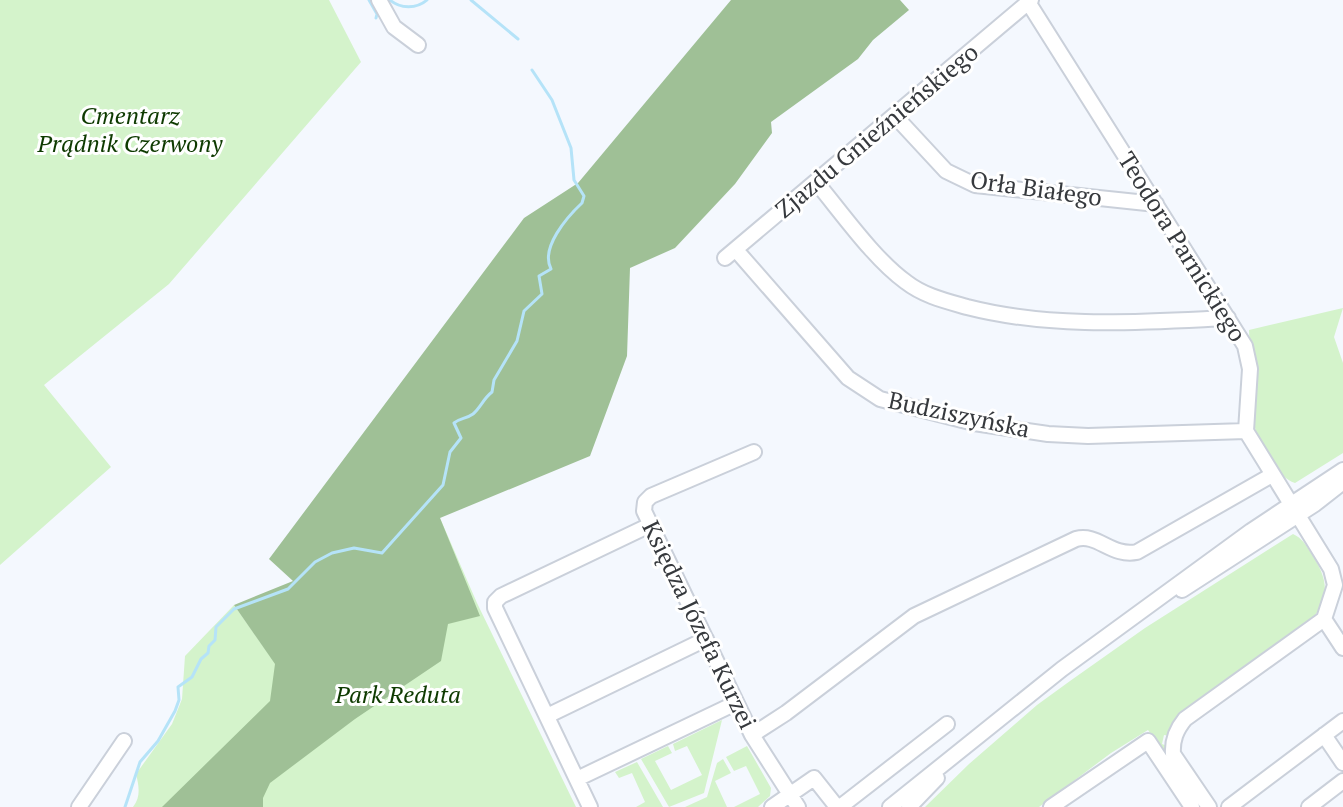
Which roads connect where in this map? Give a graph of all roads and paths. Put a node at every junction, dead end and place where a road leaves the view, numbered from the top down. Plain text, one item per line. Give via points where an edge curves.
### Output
1 (379, 0) edge
2 (1029, 1) edge
3 (418, 45) dead end
4 (895, 116) junction
5 (816, 182) junction
6 (1156, 204) junction
7 (731, 254) joint
8 (1228, 318) junction
9 (1246, 431) junction
10 (754, 452) dead end
11 (1343, 470) edge
12 (1272, 475) junction
13 (1343, 482) edge
14 (1294, 510) junction
15 (650, 525) junction
16 (1324, 619) junction
17 (706, 639) junction
18 (1343, 648) edge
19 (736, 703) junction
20 (547, 716) junction
21 (1343, 721) edge
22 (947, 724) dead end
23 (752, 735) junction
24 (1324, 735) junction
25 (124, 741) dead end
26 (953, 759) junction
27 (1343, 763) edge
28 (577, 779) junction
29 (1343, 781) edge
30 (788, 794) junction
31 (79, 807) edge
32 (590, 807) edge
33 (772, 807) edge
34 (798, 807) edge
35 (838, 807) edge
36 (890, 807) edge
37 (909, 807) edge
38 (1051, 807) edge
39 (1192, 807) edge
40 (1209, 807) edge
41 (1229, 807) edge
42 (1309, 807) edge

1 - 3 street via 394,27
2 - 4 street, Zjazdu Gnieźnieńskiego
2 - 6 street, Teodora Parnickiego
4 - 5 street, Zjazdu Gnieźnieńskiego
4 - 6 street, Orła Białego via 946,171 975,185
5 - 7 street, Zjazdu Gnieźnieńskiego
5 - 8 street via 889,268 925,294 995,313 1059,322
6 - 8 street, Teodora Parnickiego
7 - 9 street, Budziszyńska via 848,378 880,399 974,423 1048,434
8 - 9 street, Teodora Parnickiego via 1249,357
9 - 12 street
10 - 15 street, Księdza Józefa Kurzei via 651,496 644,511
11 - 14 street
12 - 14 street
12 - 23 street via 1137,552 1120,553 1086,536 914,616
13 - 14 street
14 - 16 street via 1334,576 1334,595
14 - 26 street via 1196,570 1062,669
15 - 17 street, Księdza Józefa Kurzei
15 - 20 street via 495,602
16 - 18 street
16 - 40 street via 1179,728 1173,754
17 - 19 street, Księdza Józefa Kurzei
17 - 20 street
19 - 23 street, Księdza Józefa Kurzei
19 - 28 street
20 - 28 street
21 - 24 street
22 - 35 street
23 - 30 street, Księdza Józefa Kurzei
24 - 27 street
24 - 41 street
25 - 31 street
26 - 36 street
26 - 37 street
28 - 32 street
29 - 42 street
30 - 33 street
30 - 34 street, Księdza Józefa Kurzei
30 - 35 street via 814,778
38 - 39 street via 1148,741

